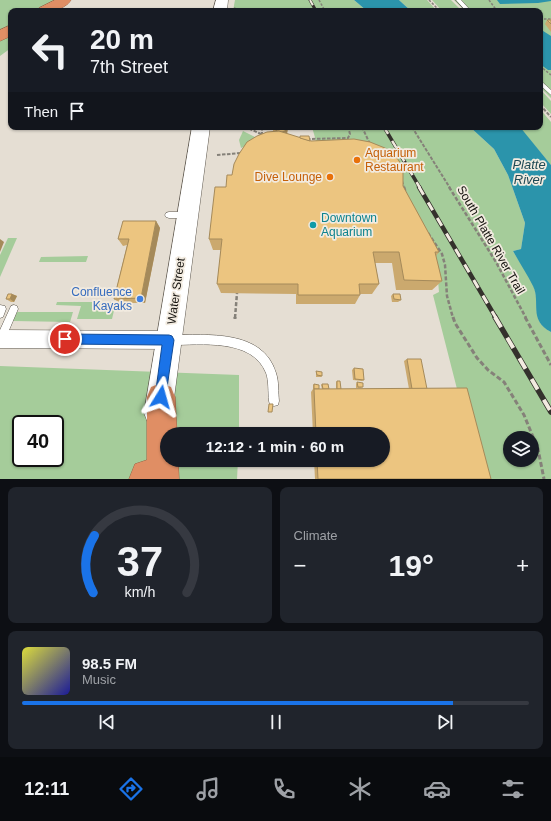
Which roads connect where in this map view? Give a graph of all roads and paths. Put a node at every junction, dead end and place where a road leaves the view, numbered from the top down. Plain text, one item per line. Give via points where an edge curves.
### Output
1 (65, 0) edge
2 (429, 0) edge
3 (458, 0) edge
4 (50, 8) edge
5 (437, 8) edge
6 (466, 8) edge
7 (543, 68) edge
8 (551, 75) edge
9 (543, 85) edge
10 (551, 92) edge
11 (543, 108) edge
12 (551, 117) edge
13 (209, 130) edge
14 (253, 130) edge
15 (262, 130) edge
16 (349, 130) edge
17 (364, 130) edge
18 (414, 130) edge
19 (262, 135) junction
20 (268, 138) edge
21 (305, 139) edge
22 (372, 147) edge
23 (248, 153) edge
24 (217, 155) dead end
25 (398, 176) edge
26 (406, 199) edge
27 (423, 228) edge
28 (237, 294) edge
29 (14, 309) dead end
30 (235, 319) dead end
31 (1, 339) edge
32 (169, 340) junction
33 (551, 365) edge
34 (161, 397) joint
35 (274, 401) dead end
36 (150, 478) edge
37 (544, 479) edge

1 - 4 highway
2 - 5 path
3 - 6 lane
7 - 8 path
9 - 10 lane
11 - 12 path
13 - 32 street, Water Street via 178,215
14 - 19 path
15 - 19 path
16 - 21 path via 348,138
17 - 22 path
18 - 33 path, South Platte River Trail via 496,262
19 - 20 path
23 - 24 path
25 - 26 path via 404,186
27 - 37 path via 442,254 447,296 455,323 477,358 504,382 524,415 538,449
28 - 30 path
29 - 31 lane
31 - 32 street
32 - 34 street, Water Street
32 - 35 lane via 234,343 252,348 258,352 271,374
34 - 36 highway

